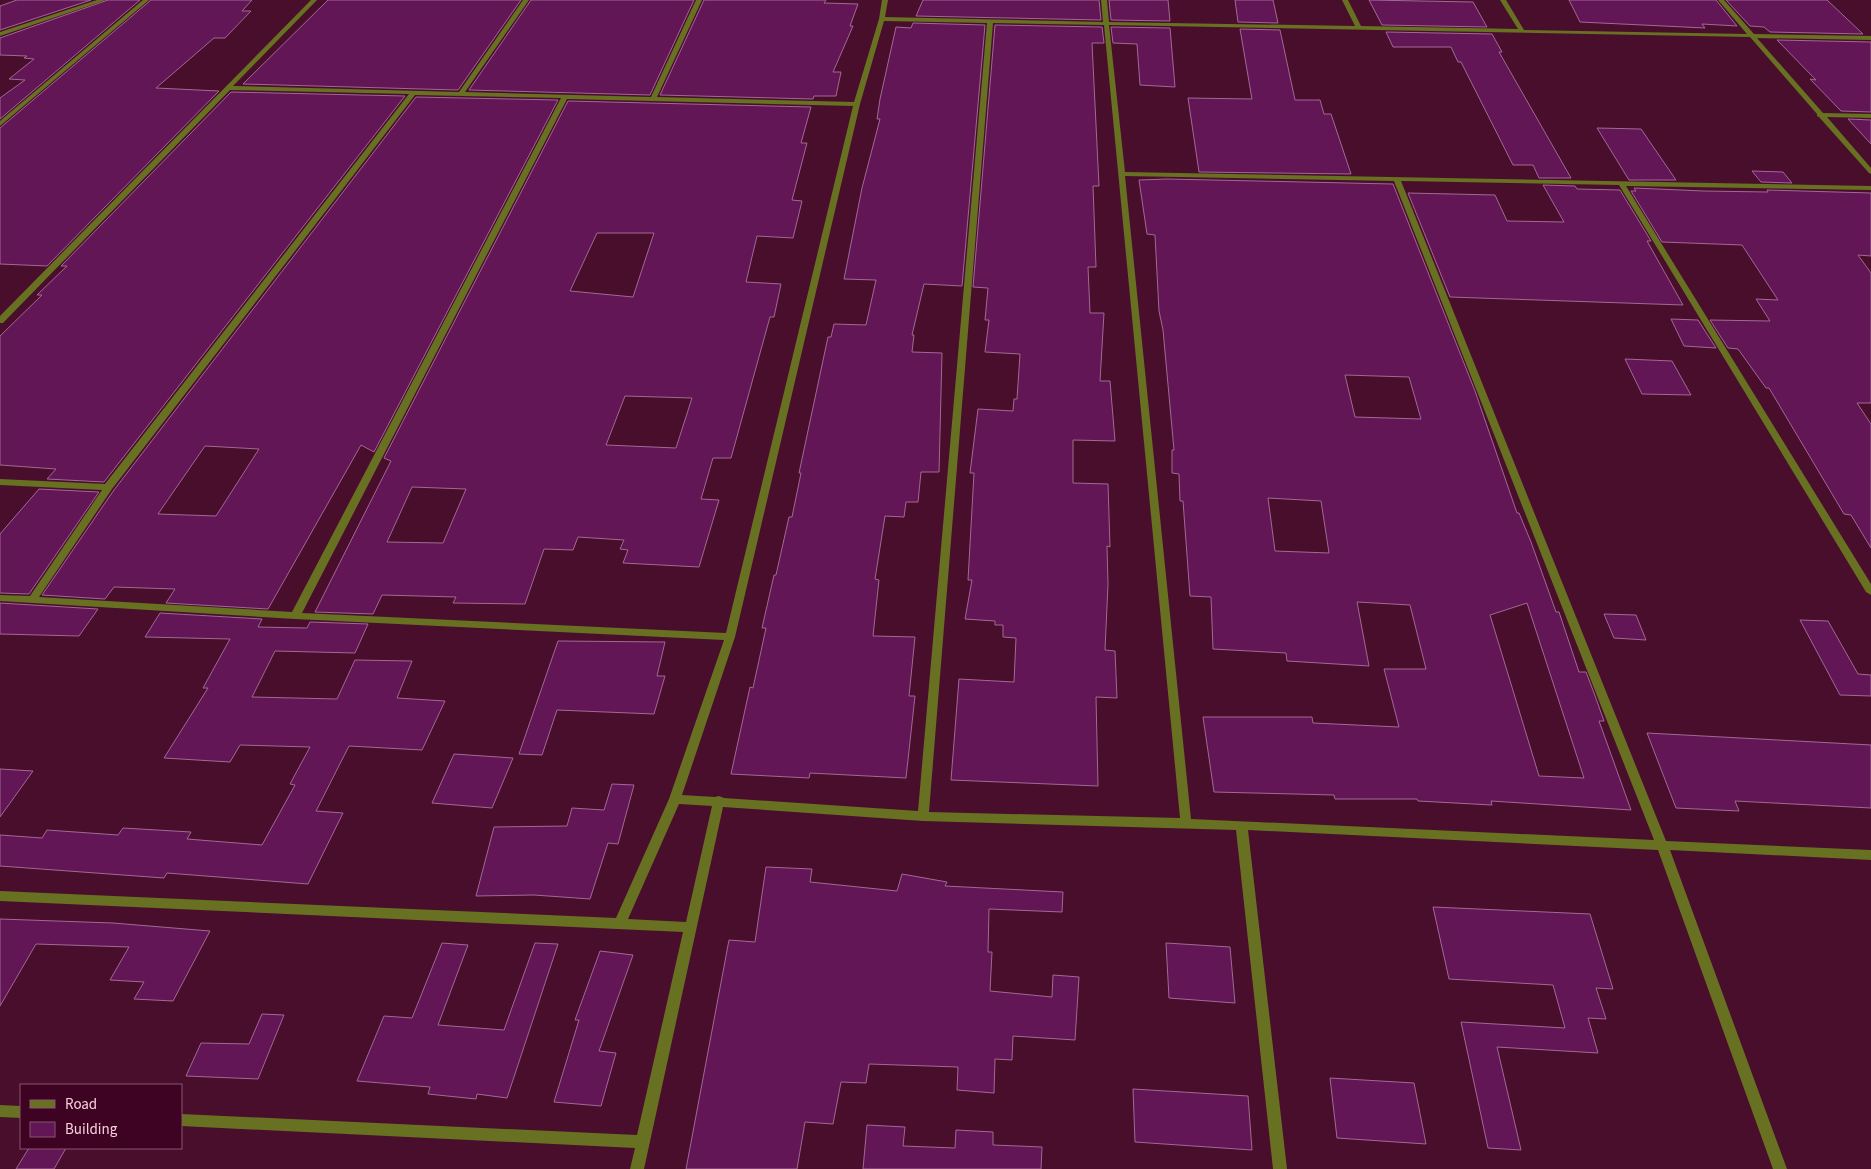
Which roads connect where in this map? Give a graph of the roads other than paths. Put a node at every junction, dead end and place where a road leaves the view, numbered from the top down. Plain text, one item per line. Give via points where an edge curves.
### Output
1 (103, 0) edge
2 (146, 0) edge
3 (314, 0) edge
4 (526, 0) edge
5 (699, 0) edge
6 (885, 0) edge
7 (1104, 0) edge
8 (1345, 0) edge
9 (1503, 0) edge
10 (1721, 0) edge
11 (882, 19) junction
12 (990, 20) junction
13 (1105, 22) junction
14 (9, 26) dead end
15 (1358, 27) junction
16 (17, 28) junction
17 (1522, 31) junction
18 (0, 34) edge
19 (1754, 36) junction
20 (1871, 38) edge
21 (228, 88) junction
22 (413, 93) junction
23 (461, 94) junction
24 (565, 97) junction
25 (653, 99) junction
26 (857, 104) junction
27 (1819, 115) junction
28 (1871, 116) edge
29 (0, 124) edge
30 (1871, 172) edge
31 (1121, 174) junction
32 (1396, 179) junction
33 (1621, 183) junction
34 (1871, 188) edge
35 (0, 321) edge
36 (0, 482) edge
37 (108, 487) junction
38 (1871, 592) edge
39 (0, 598) edge
40 (34, 599) junction
41 (295, 616) junction
42 (730, 637) junction
43 (675, 799) junction
44 (719, 800) junction
45 (923, 816) junction
46 (1186, 823) junction
47 (1241, 825) junction
48 (1662, 845) junction
49 (1871, 855) edge
50 (0, 896) edge
51 (620, 924) junction
52 (690, 927) junction
53 (0, 1111) edge
54 (20, 1112) edge
55 (182, 1120) edge
56 (643, 1142) junction
57 (636, 1169) edge
58 (1280, 1169) edge
59 (1780, 1169) edge

1 - 16 street
2 - 29 street
3 - 21 street
4 - 23 street
5 - 25 street
6 - 11 street
7 - 13 street
8 - 15 street
9 - 17 street
10 - 19 street
11 - 12 street
11 - 26 street
12 - 13 street
12 - 45 street
13 - 15 street
13 - 31 street
14 - 16 street
15 - 17 street
16 - 18 street
17 - 19 street
19 - 20 street
19 - 27 street
21 - 22 street
21 - 35 street
22 - 23 street
22 - 37 street
23 - 24 street
24 - 25 street
24 - 41 street
25 - 26 street
26 - 42 street
27 - 28 street
27 - 30 street
31 - 32 street
31 - 46 street
32 - 33 street
32 - 48 street
33 - 34 street
33 - 38 street
36 - 37 street
37 - 40 street
39 - 40 street
40 - 41 street
41 - 42 street
42 - 43 street
43 - 44 street
43 - 51 street
44 - 45 street
44 - 52 street
45 - 46 street
46 - 47 street
47 - 48 street
47 - 58 street
48 - 49 street
48 - 59 street
50 - 51 street
51 - 52 street
52 - 56 street
53 - 54 street
55 - 56 street
56 - 57 street

